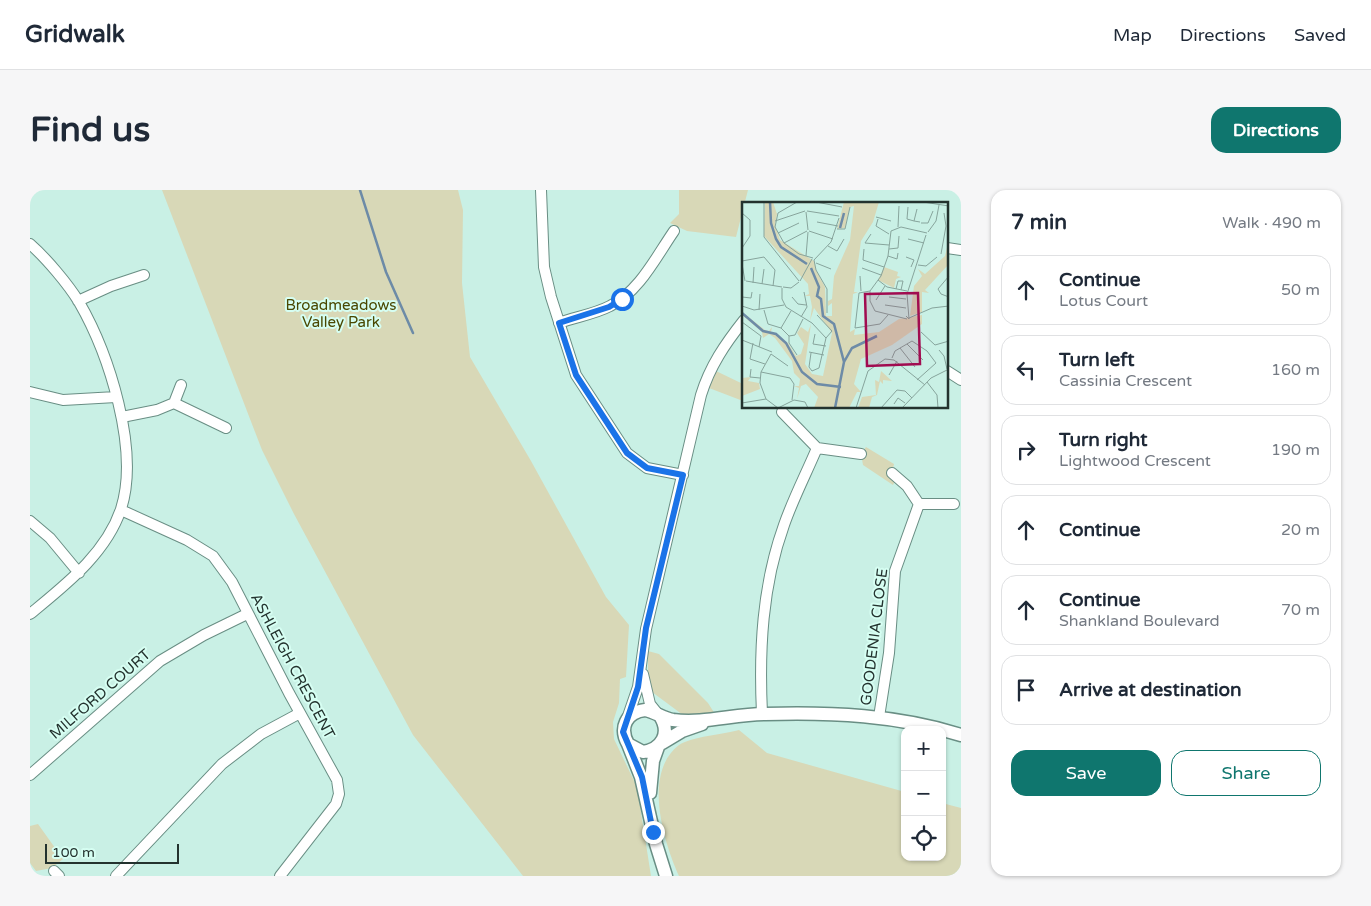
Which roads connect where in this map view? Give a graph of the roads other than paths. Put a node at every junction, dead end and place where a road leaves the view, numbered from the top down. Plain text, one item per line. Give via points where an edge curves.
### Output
1 (541, 190) edge
2 (674, 231) dead end
3 (30, 244) edge
4 (948, 248) edge
5 (961, 250) edge
6 (144, 275) dead end
7 (78, 301) junction
8 (742, 322) edge
9 (559, 323) junction
10 (948, 372) edge
11 (961, 380) edge
12 (181, 384) dead end
13 (30, 392) edge
14 (116, 397) junction
15 (174, 403) junction
16 (782, 412) dead end
17 (122, 416) junction
18 (226, 428) dead end
19 (817, 448) junction
20 (861, 454) dead end
21 (892, 472) dead end
22 (683, 475) junction
23 (919, 504) junction
24 (954, 504) dead end
25 (121, 510) junction
26 (30, 521) edge
27 (79, 573) junction
28 (30, 614) edge
29 (247, 614) junction
30 (642, 661) junction
31 (300, 713) junction
32 (762, 714) junction
33 (659, 715) junction
34 (879, 717) junction
35 (627, 719) junction
36 (714, 720) junction
37 (961, 735) edge
38 (628, 744) junction
39 (660, 745) junction
40 (30, 775) edge
41 (649, 805) junction
42 (116, 876) edge
43 (280, 876) edge
44 (666, 876) edge

1 - 9 street via 544,267
2 - 9 street via 633,289 622,299 609,307
3 - 7 street
4 - 5 street
6 - 7 street
7 - 14 street via 104,358
8 - 22 street via 724,344 705,383
9 - 22 street via 576,375 627,453 647,468
10 - 11 street
12 - 15 street
13 - 14 street via 63,400
14 - 17 street
15 - 17 street via 157,410
15 - 18 street
16 - 19 street
17 - 25 street via 128,458
19 - 20 street
19 - 32 street via 784,524 770,576 759,666
21 - 23 street via 908,486
22 - 30 street via 646,628
23 - 24 street
23 - 34 street, GOODENIA CLOSE via 895,571 889,653
25 - 27 street
25 - 29 street, ASHLEIGH CRESCENT via 187,540 213,556 232,582
26 - 27 street via 50,538
27 - 28 street
29 - 31 street, ASHLEIGH CRESCENT
29 - 40 street, MILFORD COURT via 160,661
30 - 33 street via 644,688 650,704
30 - 35 street via 634,702
31 - 42 street via 254,738 222,764
31 - 43 street, ASHLEIGH CRESCENT via 337,780 339,794 336,804
32 - 34 street
32 - 36 street
33 - 35 street via 645,710
33 - 36 street via 681,720
33 - 39 street via 665,729
34 - 37 street
35 - 38 street via 623,732
36 - 39 street via 682,731
38 - 39 street via 643,752
38 - 41 street
39 - 41 street via 651,769
41 - 44 street

